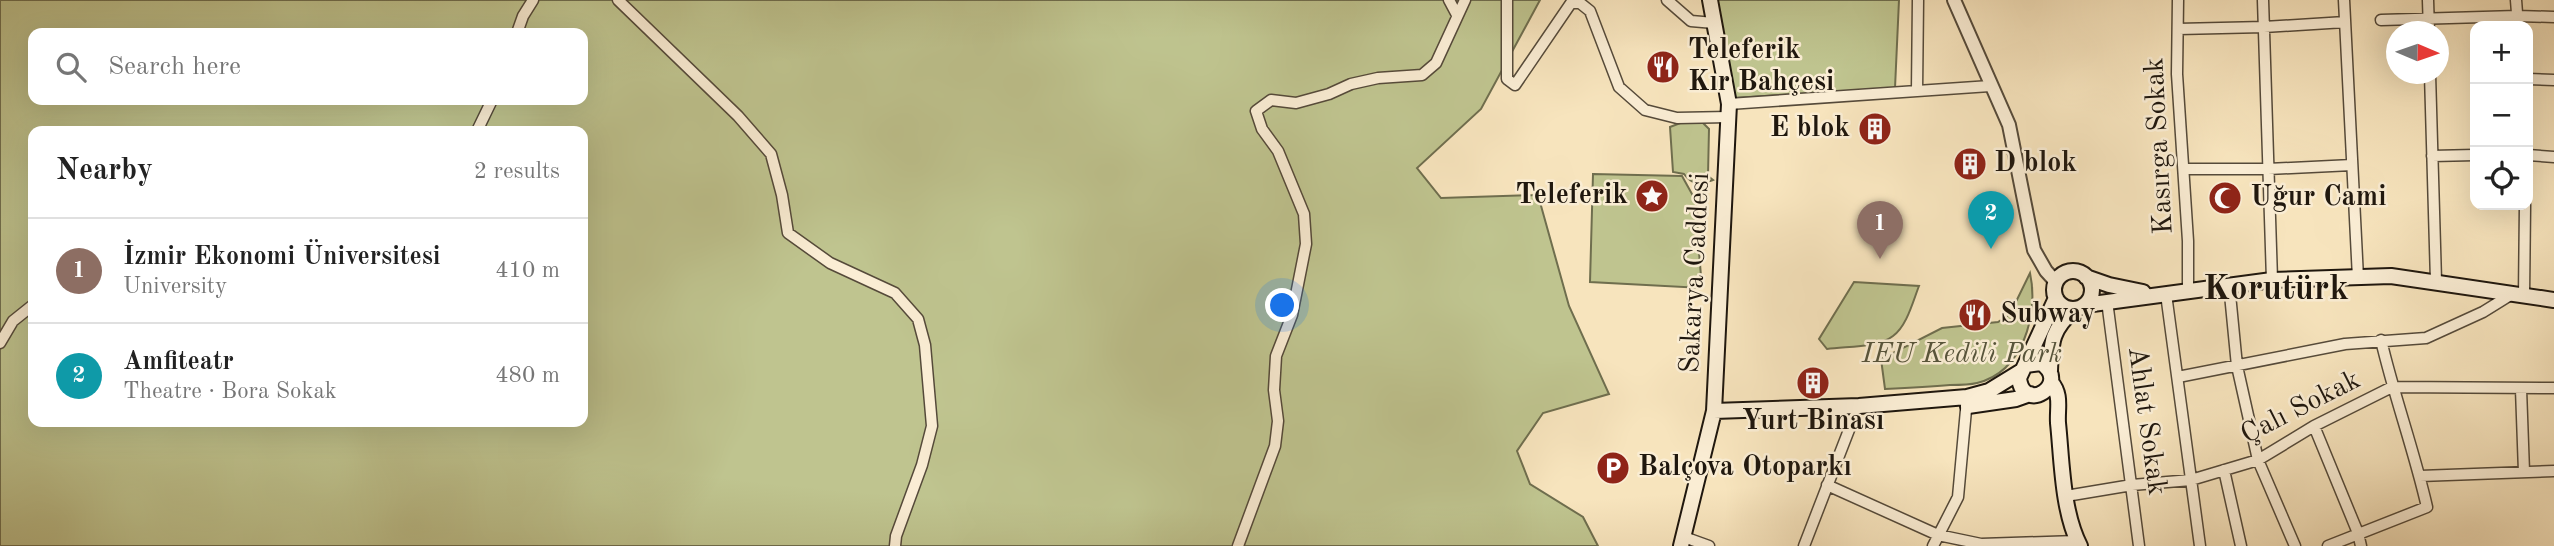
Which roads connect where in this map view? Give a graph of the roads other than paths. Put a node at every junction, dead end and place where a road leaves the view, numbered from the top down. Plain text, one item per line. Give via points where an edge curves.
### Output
1 (533, 0) edge
2 (618, 0) edge
3 (1449, 0) edge
4 (1465, 0) edge
5 (1507, 0) edge
6 (1667, 0) edge
7 (1710, 0) edge
8 (1918, 0) edge
9 (1954, 0) edge
10 (2178, 0) edge
11 (2263, 0) edge
12 (2344, 0) edge
13 (2428, 0) edge
14 (2516, 0) edge
15 (1580, 2) edge
16 (1457, 15) junction
17 (2554, 17) edge
18 (2429, 18) junction
19 (2381, 20) dead end
20 (2518, 21) edge
21 (2345, 22) junction
22 (1714, 23) junction
23 (2264, 27) junction
24 (519, 28) edge
25 (2178, 29) junction
26 (2533, 79) edge
27 (2554, 80) edge
28 (2430, 84) edge
29 (1990, 86) junction
30 (1917, 91) junction
31 (490, 105) edge
32 (1729, 111) junction
33 (479, 126) edge
34 (2470, 155) edge
35 (2533, 155) edge
36 (2432, 156) junction
37 (2554, 157) edge
38 (2352, 165) junction
39 (2184, 169) junction
40 (2268, 169) junction
41 (2525, 210) edge
42 (2086, 277) junction
43 (2358, 278) junction
44 (2272, 280) junction
45 (2436, 281) junction
46 (2056, 282) junction
47 (2229, 284) junction
48 (2188, 290) junction
49 (2165, 295) junction
50 (2518, 295) junction
51 (2056, 298) junction
52 (2554, 300) edge
53 (2107, 301) junction
54 (2080, 307) junction
55 (28, 309) edge
56 (2381, 340) junction
57 (0, 343) edge
58 (2236, 366) junction
59 (2023, 368) junction
60 (2050, 376) junction
61 (2178, 377) junction
62 (2392, 387) junction
63 (2554, 388) edge
64 (2521, 389) junction
65 (2035, 394) junction
66 (1967, 402) junction
67 (1714, 411) junction
68 (1854, 417) dead end
69 (2058, 417) junction
70 (2314, 426) junction
71 (2258, 460) junction
72 (2224, 470) junction
73 (2554, 471) edge
74 (2524, 472) junction
75 (2420, 476) junction
76 (2191, 480) junction
77 (1826, 485) junction
78 (2132, 485) junction
79 (2066, 496) junction
80 (2358, 533) junction
81 (1938, 535) junction
82 (1682, 542) edge
83 (2078, 543) edge
84 (1981, 545) edge
85 (895, 546) edge
86 (1238, 546) edge
87 (1709, 546) edge
88 (1804, 546) edge
89 (1933, 546) edge
90 (2139, 546) edge
91 (2200, 546) edge
92 (2241, 546) edge
93 (2295, 546) edge
94 (2328, 546) edge
95 (2361, 546) edge

1 - 24 street
2 - 85 street via 771,153 788,233 830,263 895,293 918,319 925,345 932,426
3 - 16 street
4 - 16 street
5 - 15 street via 1507,79 1515,85 1571,3
6 - 22 street via 1691,21
7 - 22 main road, Sakarya Caddesi
8 - 30 street
9 - 29 street
10 - 25 street, Kasırga Sokak
11 - 23 street
12 - 21 street
13 - 18 street
14 - 20 street
15 - 32 street via 1590,11 1619,86 1645,110 1678,118
16 - 86 street via 1436,63 1422,75 1378,78 1296,103 1271,100 1256,111 1304,214 1306,244 1292,315 1276,356 1275,446
17 - 20 street
18 - 19 street
18 - 20 street
21 - 23 street
21 - 38 street
22 - 32 main road, Sakarya Caddesi
23 - 25 street
23 - 40 street
25 - 39 street, Kasırga Sokak
26 - 27 street
28 - 36 street
29 - 30 street
29 - 46 street via 2009,125 2035,250
30 - 32 street
31 - 33 street
32 - 67 main road, Sakarya Caddesi
34 - 36 street
35 - 37 street
36 - 45 street
38 - 40 street
38 - 43 street
39 - 40 street
39 - 48 street, Kasırga Sokak
40 - 44 street
41 - 50 street
42 - 46 main road via 2070,272
42 - 49 main road
42 - 54 main road via 2091,288 2089,300
43 - 44 main road
43 - 45 main road
44 - 47 main road
45 - 50 main road
46 - 51 main road
47 - 48 main road
47 - 58 street
48 - 49 main road
49 - 53 main road
49 - 61 street
50 - 52 main road
50 - 56 street via 2426,338
51 - 54 main road via 2064,307
51 - 59 main road
53 - 54 main road
53 - 78 street, Ahlat Sokak
54 - 60 main road via 2054,334
55 - 57 street via 13,321
56 - 58 street
56 - 62 street
58 - 61 street
58 - 71 street
59 - 60 main road via 2042,363
59 - 65 main road via 2021,388
59 - 66 main road
60 - 65 main road via 2046,392
60 - 69 main road via 2059,396
61 - 76 street
62 - 64 street
62 - 70 street, Çalı Sokak
62 - 75 street
63 - 64 street
64 - 74 street
65 - 66 main road
65 - 69 main road via 2049,402
66 - 67 main road
66 - 81 street via 1958,496
67 - 82 main road, Sakarya Caddesi
68 - 77 street
69 - 79 main road
70 - 71 street, Çalı Sokak
70 - 80 street
71 - 72 street, Çalı Sokak
71 - 93 street
72 - 76 street, Çalı Sokak
72 - 92 street
73 - 74 street
74 - 75 street
75 - 80 street via 2427,507
76 - 78 street, Çalı Sokak
76 - 91 street
77 - 81 street
77 - 88 street
78 - 79 street, Çalı Sokak
78 - 90 street, Ahlat Sokak
79 - 83 main road
80 - 94 street
80 - 95 street
81 - 84 street
81 - 89 street
82 - 87 street
83 - 84 street

